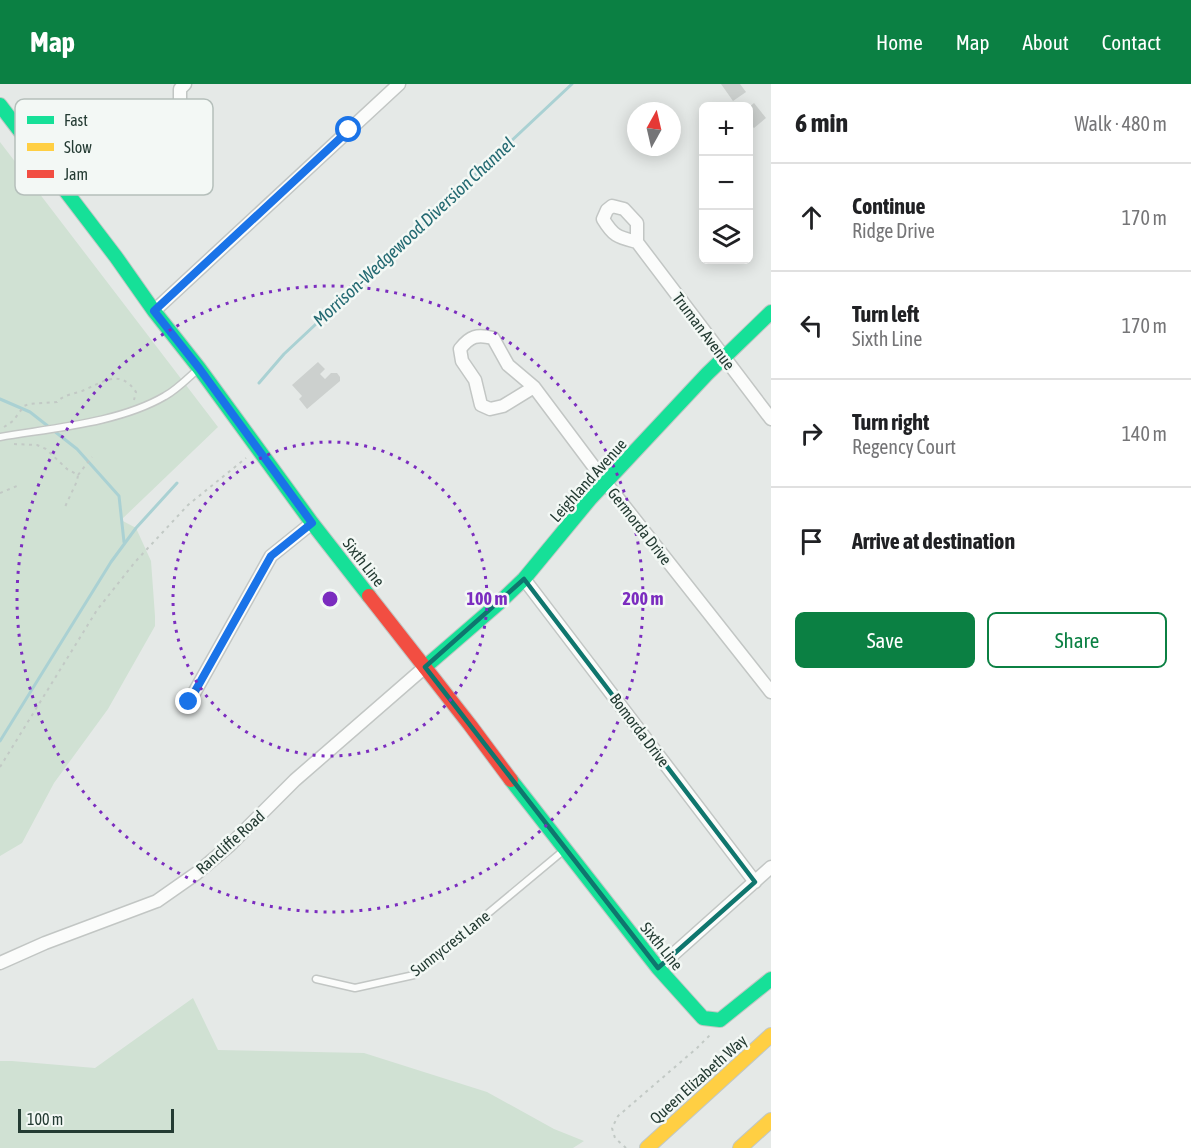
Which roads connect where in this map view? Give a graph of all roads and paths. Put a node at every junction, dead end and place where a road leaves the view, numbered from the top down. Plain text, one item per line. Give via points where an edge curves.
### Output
1 (399, 84) edge
2 (0, 105) edge
3 (15, 125) edge
4 (69, 195) edge
5 (637, 242) dead end
6 (154, 311) junction
7 (771, 312) edge
8 (724, 357) junction
9 (199, 368) junction
10 (534, 387) junction
11 (131, 412) junction
12 (771, 419) edge
13 (0, 430) edge
14 (0, 436) edge
15 (10, 444) dead end
16 (258, 448) junction
17 (93, 458) dead end
18 (78, 475) junction
19 (606, 483) junction
20 (17, 486) dead end
21 (0, 493) edge
22 (64, 509) dead end
23 (312, 523) junction
24 (524, 579) junction
25 (426, 667) junction
26 (771, 692) edge
27 (189, 702) dead end
28 (0, 767) edge
29 (564, 850) junction
30 (771, 867) edge
31 (755, 882) junction
32 (0, 963) edge
33 (658, 968) junction
34 (771, 979) edge
35 (316, 980) dead end
36 (720, 1020) junction
37 (771, 1035) edge
38 (771, 1120) edge
39 (626, 1148) edge
40 (647, 1148) edge
41 (740, 1148) edge

1 - 6 street
2 - 3 main road, Sixth Line
4 - 6 main road, Sixth Line
5 - 8 street, Truman Avenue
6 - 9 main road, Sixth Line
7 - 8 main road, Leighland Avenue
8 - 12 street, Truman Avenue
8 - 19 main road, Leighland Avenue
9 - 11 lane via 167,395
9 - 16 main road, Sixth Line
10 - 10 street, Germorda Drive via 508,365 493,339 481,335 466,340 460,349 462,361 475,380 481,405 490,409 503,406
10 - 19 street, Germorda Drive
11 - 13 path via 136,392 120,378 57,402 28,404
11 - 14 lane
15 - 18 path via 38,445
16 - 23 main road, Sixth Line
16 - 28 path via 188,505 129,570 97,610
17 - 18 path
18 - 22 path
19 - 24 main road, Leighland Avenue
19 - 26 street, Germorda Drive
20 - 21 path
23 - 25 main road, Sixth Line
23 - 27 street via 271,556
24 - 25 main road, Leighland Avenue
24 - 31 street, Bomorda Drive
25 - 29 main road, Sixth Line
25 - 32 street, Rancliffe Road via 295,780 230,845 157,901
29 - 33 main road, Sixth Line
29 - 35 lane, Sunnycrest Lane via 414,975 355,988
30 - 31 street
31 - 33 street
33 - 36 main road, Sixth Line via 703,1018
34 - 36 main road
36 - 39 path via 697,1048 618,1116 612,1128 615,1138
37 - 40 main road, Queen Elizabeth Way
38 - 41 main road

